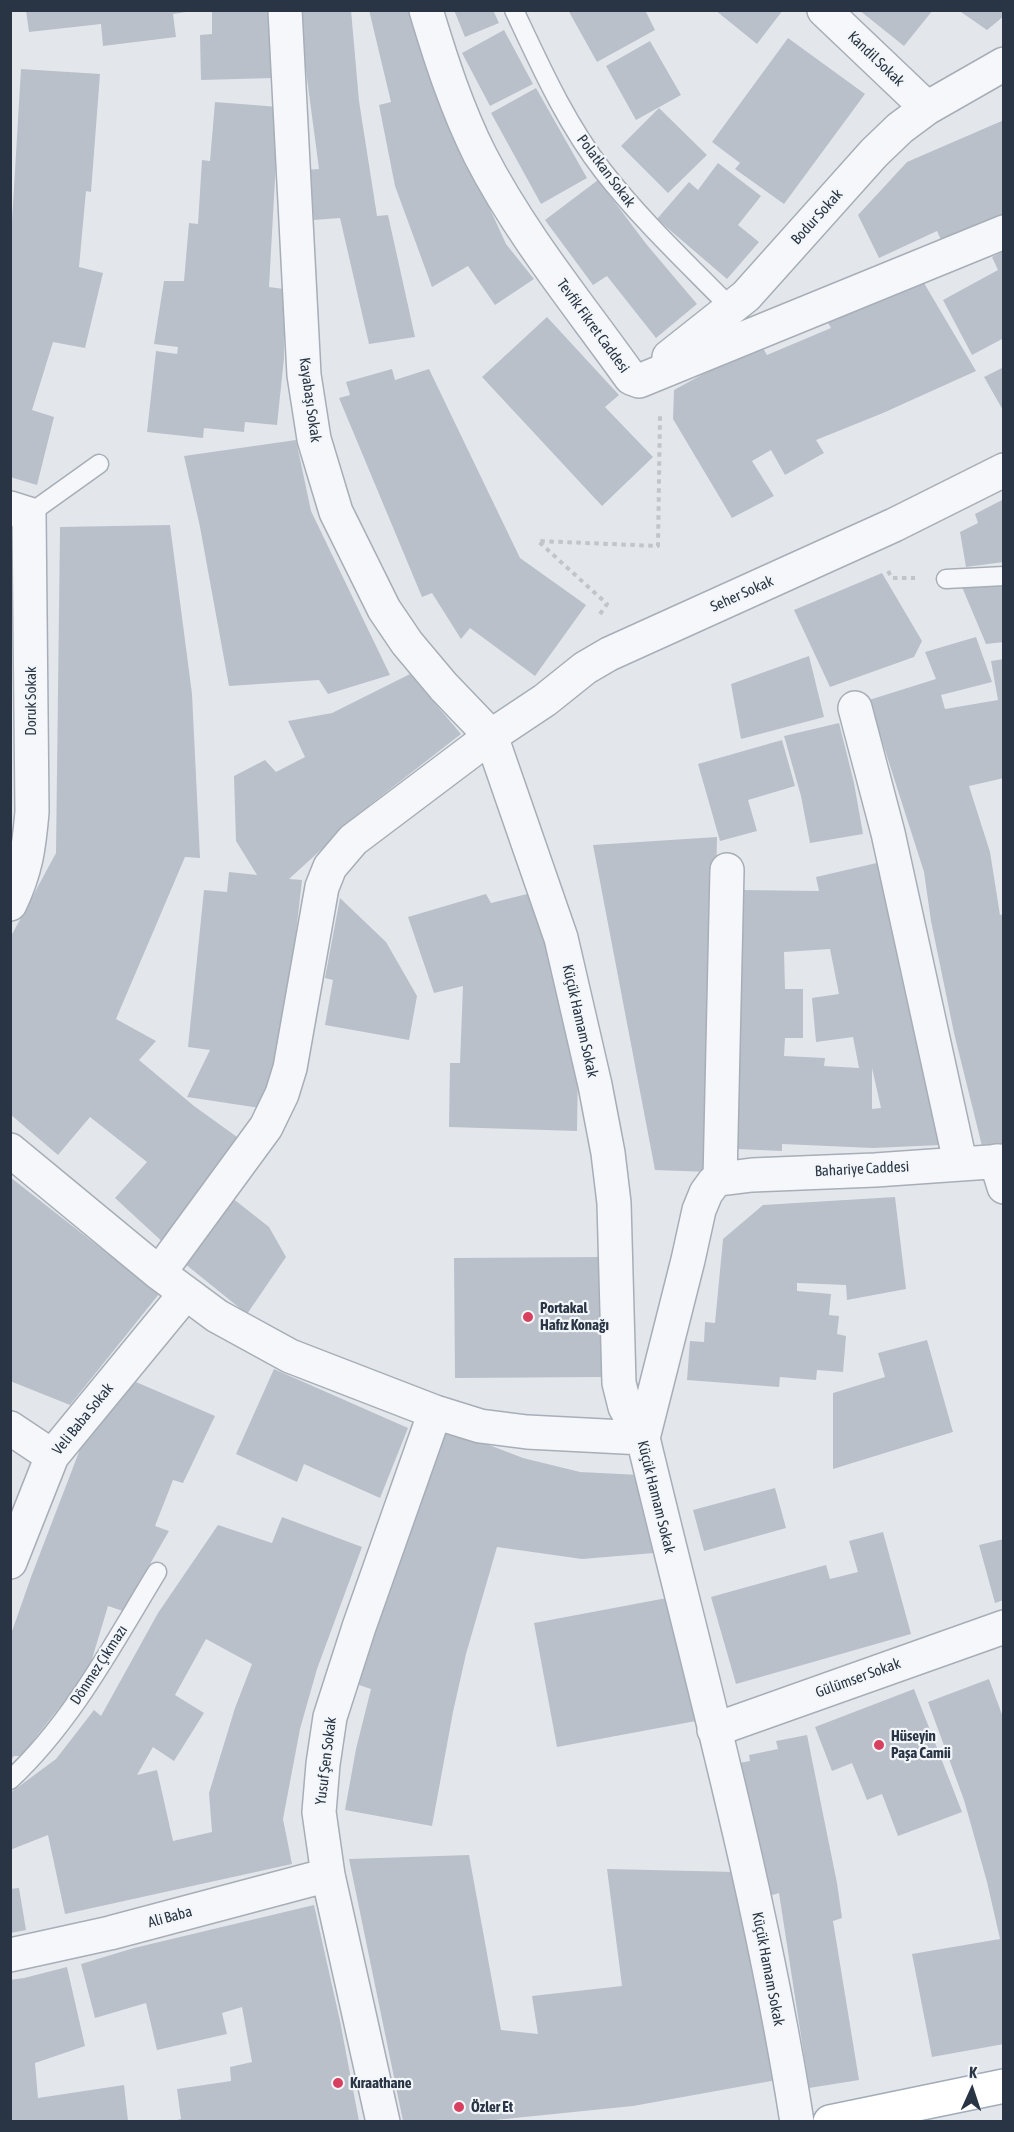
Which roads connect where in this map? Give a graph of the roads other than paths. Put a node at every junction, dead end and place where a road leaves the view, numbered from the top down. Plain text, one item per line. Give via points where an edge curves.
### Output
1 (285, 10) edge
2 (426, 10) edge
3 (514, 10) edge
4 (825, 10) edge
5 (1004, 64) edge
6 (927, 108) junction
7 (1004, 232) edge
8 (731, 308) junction
9 (650, 377) junction
10 (99, 464) dead end
11 (1004, 470) edge
12 (20, 511) edge
13 (1004, 576) edge
14 (946, 579) dead end
15 (855, 708) dead end
16 (491, 736) junction
17 (727, 870) dead end
18 (10, 904) edge
19 (10, 1150) edge
20 (960, 1162) junction
21 (1001, 1170) edge
22 (720, 1179) junction
23 (159, 1273) junction
24 (186, 1293) junction
25 (435, 1412) junction
26 (10, 1428) edge
27 (643, 1438) junction
28 (52, 1456) junction
29 (10, 1562) edge
30 (157, 1572) dead end
31 (1004, 1628) edge
32 (714, 1730) junction
33 (10, 1780) edge
34 (328, 1875) junction
35 (10, 1955) edge
36 (1004, 2086) edge
37 (383, 2121) edge
38 (797, 2121) edge
39 (830, 2121) edge

1 - 16 street, Kayabaşı Sokak via 304,375 314,439 336,512 384,609 444,687
2 - 9 street, Tevfik Fikret Caddesi via 455,100 481,157 524,231 631,378
3 - 8 lane, Polatkan Sokak via 566,115 602,169 643,220
4 - 6 street, Kandil Sokak
5 - 6 street, Bodur Sokak
6 - 8 street, Bodur Sokak via 874,153
7 - 9 street
8 - 9 street, Bodur Sokak
10 - 12 lane
11 - 16 street, Seher Sokak via 894,525 609,654
12 - 18 street, Doruk Sokak via 32,812 27,860
13 - 14 lane
15 - 20 street via 888,833
16 - 23 street, Seher Sokak via 353,840 330,867 322,887 282,1094 266,1127
16 - 27 street, Küçük Hamam Sokak via 561,938 595,1085 614,1203 619,1383 625,1407
17 - 22 street
19 - 23 street
20 - 21 street, Bahariye Caddesi
20 - 22 street, Bahariye Caddesi
22 - 27 street via 710,1186 702,1201
23 - 24 street
24 - 25 street via 217,1316 290,1356
24 - 28 street, Veli Baba Sokak
25 - 27 street via 480,1426 527,1432
25 - 34 street, Yusuf Şen Sokak via 330,1717 319,1812
26 - 28 street
27 - 32 street, Küçük Hamam Sokak
28 - 29 street, Veli Baba Sokak
30 - 33 lane, Dönmez Çıkmazı via 83,1695
31 - 32 street, Gülümser Sokak
32 - 38 street, Küçük Hamam Sokak via 759,1923
34 - 35 street, Ali Baba via 110,1933
34 - 37 street, Yusuf Şen Sokak
36 - 39 main road

